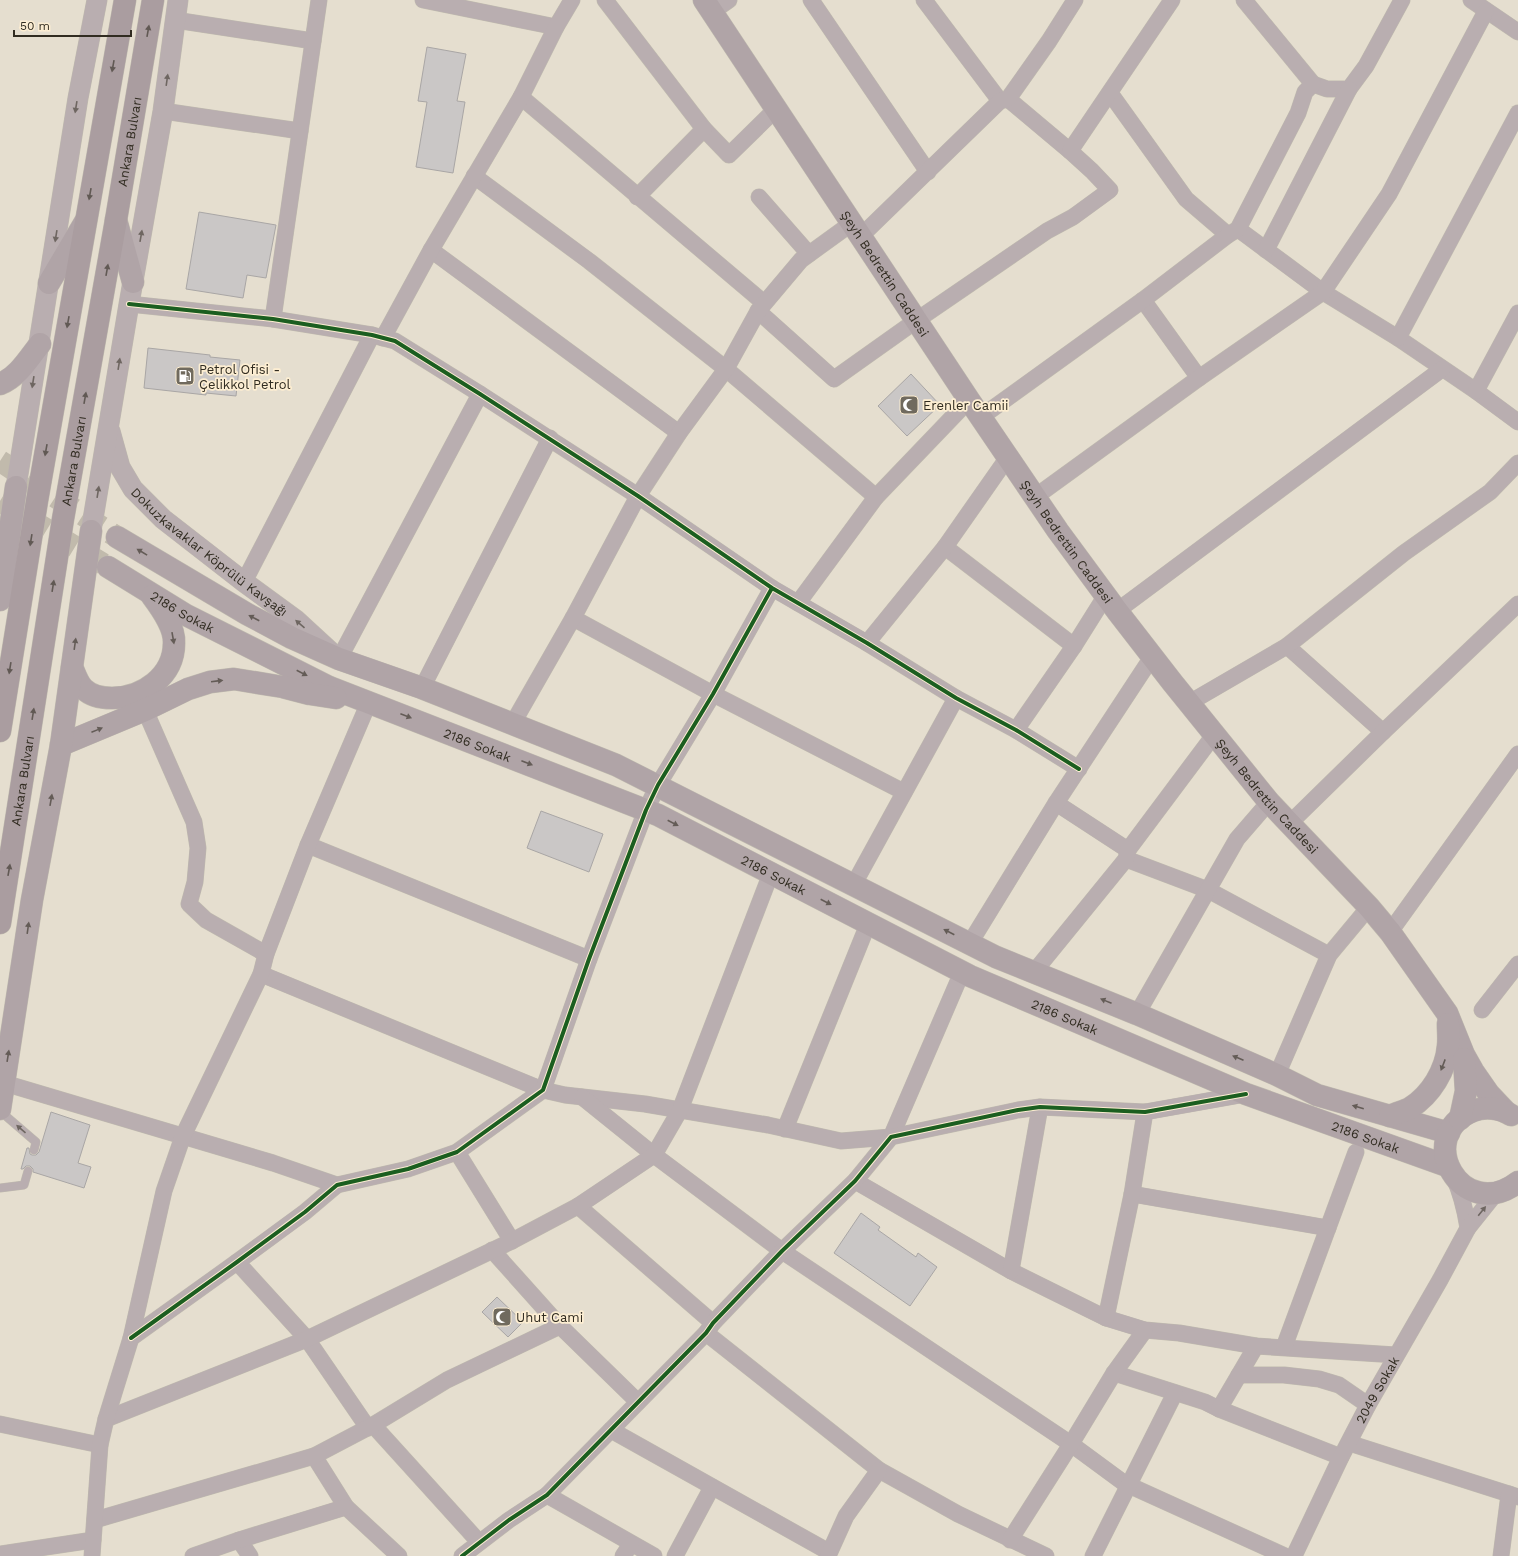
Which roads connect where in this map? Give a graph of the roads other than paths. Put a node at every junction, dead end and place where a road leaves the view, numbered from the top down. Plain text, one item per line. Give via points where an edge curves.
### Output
1 (96, 0) edge
2 (125, 0) edge
3 (153, 0) edge
4 (178, 0) edge
5 (319, 0) edge
6 (423, 0) edge
7 (572, 0) edge
8 (605, 0) edge
9 (729, 0) edge
10 (811, 0) edge
11 (924, 0) edge
12 (1172, 0) edge
13 (1244, 0) edge
14 (1402, 0) edge
15 (1471, 0) edge
16 (1069, 3) edge
17 (708, 6) edge
18 (1486, 11) junction
19 (175, 20) junction
20 (556, 27) junction
21 (1518, 32) edge
22 (313, 42) junction
23 (1313, 84) junction
24 (1349, 89) junction
25 (1110, 93) junction
26 (521, 97) junction
27 (1004, 100) junction
28 (776, 109) junction
29 (163, 110) junction
30 (1518, 113) edge
31 (704, 129) junction
32 (300, 131) junction
33 (1070, 151) junction
34 (928, 172) junction
35 (474, 176) junction
36 (637, 197) junction
37 (759, 197) dead end
38 (116, 220) junction
39 (85, 222) junction
40 (856, 230) junction
41 (1233, 232) junction
42 (431, 250) junction
43 (1266, 250) junction
44 (809, 254) junction
45 (133, 282) junction
46 (49, 283) junction
47 (1323, 292) junction
48 (1143, 300) junction
49 (129, 304) junction
50 (761, 307) junction
51 (1518, 312) edge
52 (272, 319) junction
53 (917, 320) junction
54 (377, 336) junction
55 (1398, 338) junction
56 (40, 344) junction
57 (726, 369) junction
58 (1442, 369) junction
59 (1199, 378) junction
60 (0, 384) edge
61 (1476, 391) junction
62 (480, 394) junction
63 (975, 409) junction
64 (1518, 422) edge
65 (109, 426) junction
66 (679, 433) junction
67 (550, 438) junction
68 (1008, 457) junction
69 (1518, 463) edge
70 (16, 487) joint
71 (638, 496) junction
72 (876, 497) junction
73 (1036, 497) junction
74 (91, 531) joint
75 (117, 537) tunnel mouth
76 (945, 548) junction
77 (108, 568) tunnel mouth
78 (244, 582) junction
79 (772, 588) junction
80 (0, 592) edge
81 (149, 592) junction
82 (798, 603) junction
83 (1111, 603) junction
84 (1518, 604) edge
85 (573, 618) junction
86 (868, 643) junction
87 (1074, 646) junction
88 (1288, 646) junction
89 (1152, 657) junction
90 (339, 659) junction
91 (72, 667) junction
92 (422, 688) junction
93 (713, 694) junction
94 (956, 698) junction
95 (369, 702) junction
96 (1189, 703) junction
97 (145, 710) junction
98 (513, 723) junction
99 (1016, 730) junction
100 (0, 731) edge
101 (1383, 732) junction
102 (1214, 735) junction
103 (61, 745) junction
104 (1518, 754) edge
105 (1079, 769) junction
106 (658, 785) junction
107 (904, 792) junction
108 (1269, 802) junction
109 (1056, 803) junction
110 (646, 810) junction
111 (1290, 823) junction
112 (308, 845) junction
113 (1127, 855) junction
114 (771, 873) junction
115 (854, 884) junction
116 (1208, 890) junction
117 (1369, 907) junction
118 (0, 923) edge
119 (868, 924) junction
120 (1390, 932) junction
121 (970, 943) junction
122 (266, 954) junction
123 (1329, 955) junction
124 (589, 959) junction
125 (1518, 964) edge
126 (962, 972) junction
127 (1034, 972) junction
128 (261, 974) junction
129 (1482, 1010) dead end
130 (1447, 1013) junction
131 (1137, 1014) junction
132 (1464, 1055) junction
133 (1277, 1075) junction
134 (4, 1083) junction
135 (543, 1090) junction
136 (1246, 1094) junction
137 (582, 1097) junction
138 (1040, 1107) junction
139 (0, 1110) edge
140 (680, 1110) junction
141 (1145, 1112) junction
142 (1390, 1116) junction
143 (1512, 1116) edge
144 (1455, 1126) junction
145 (785, 1129) junction
146 (183, 1136) junction
147 (891, 1137) junction
148 (34, 1150) dead end
149 (456, 1152) junction
150 (1356, 1152) dead end
151 (654, 1155) junction
152 (28, 1171) dead end
153 (1451, 1172) junction
154 (855, 1181) junction
155 (337, 1185) junction
156 (0, 1188) edge
157 (1508, 1191) edge
158 (1132, 1194) junction
159 (578, 1206) junction
160 (1328, 1228) junction
161 (1468, 1228) junction
162 (512, 1241) junction
163 (492, 1250) junction
164 (782, 1251) junction
165 (237, 1262) junction
166 (1011, 1271) junction
167 (1106, 1318) junction
168 (560, 1326) junction
169 (710, 1328) junction
170 (1145, 1330) junction
171 (131, 1338) junction
172 (307, 1339) junction
173 (1256, 1346) junction
174 (1284, 1347) junction
175 (1396, 1355) junction
176 (1114, 1373) junction
177 (1239, 1375) junction
178 (1175, 1393) junction
179 (638, 1402) junction
180 (1368, 1405) junction
181 (1219, 1409) junction
182 (106, 1419) junction
183 (0, 1424) edge
184 (370, 1427) junction
185 (611, 1430) junction
186 (1349, 1443) junction
187 (1071, 1444) junction
188 (100, 1445) junction
189 (314, 1456) junction
190 (1341, 1457) junction
191 (878, 1470) junction
192 (1129, 1485) junction
193 (712, 1487) junction
194 (547, 1494) junction
195 (1514, 1496) edge
196 (346, 1507) junction
197 (95, 1520) junction
198 (239, 1540) junction
199 (1010, 1540) junction
200 (479, 1542) junction
201 (92, 1548) edge
202 (627, 1550) edge
203 (0, 1554) edge
204 (828, 1554) edge
205 (193, 1556) edge
206 (250, 1556) edge
207 (399, 1556) edge
208 (462, 1556) edge
209 (654, 1556) edge
210 (675, 1556) edge
211 (1046, 1556) edge
212 (1093, 1556) edge
213 (1285, 1556) edge
214 (1294, 1556) edge
215 (1501, 1556) edge

1 -> 46 street
2 -> 39 main road
38 -> 3 main road, Ankara Bulvarı
4 - 19 street
5 - 22 street
6 - 20 street
7 - 20 street
8 - 31 street
9 - 17 street
10 - 34 street
11 - 27 street
12 - 25 street
13 - 23 street
14 - 24 street via 1366,66
15 - 18 street
16 - 27 street via 1049,41
17 - 28 main road, Şeyh Bedrettin Caddesi
18 - 21 street
18 - 47 street via 1389,194
19 - 22 street
29 -> 19 street
20 - 26 street
22 - 32 street
23 - 24 street via 1327,89
23 - 41 street via 1305,92 1298,113
24 - 43 street
25 - 33 street
25 - 41 street via 1186,199
26 - 35 street
26 - 36 street
27 - 33 street
27 - 34 street
28 - 31 street via 729,154
28 - 40 main road, Şeyh Bedrettin Caddesi
29 - 32 street
45 -> 29 street
30 - 55 street
31 - 36 street
32 - 52 street
33 - 53 street via 1110,190
34 - 40 street
35 - 42 street
35 - 57 street via 589,261
36 - 50 street
37 - 44 street
38 - 45 main road
118 -> 38 main road, Ankara Bulvarı via 63,519
39 - 46 main road
39 -> 100 main road
40 - 44 street
40 - 53 main road, Şeyh Bedrettin Caddesi
41 - 43 street
41 - 48 street
42 - 54 street
42 - 66 street
43 - 47 street
44 - 50 street
45 - 49 street
46 - 56 street
47 - 55 street
47 - 59 street
48 - 59 street
48 - 63 street
49 - 52 street
65 -> 49 street
50 - 53 street via 834,379
50 - 57 street
51 - 61 street
52 - 54 street
53 - 63 main road, Şeyh Bedrettin Caddesi
54 - 62 street via 395,341
54 - 78 street
55 - 58 street
56 - 60 main road via 22,368
56 -> 70 street
57 - 66 street
57 - 72 street
58 - 61 street
58 - 83 street
59 - 73 street
61 - 64 street
62 - 67 street
62 - 90 street
63 - 68 main road, Şeyh Bedrettin Caddesi
63 - 72 street
74 -> 65 street
65 - 78 street, Dokuzkavaklar Köprülü Kavşağı via 120,467 133,489 163,519
66 - 71 street
67 - 71 street
67 - 92 street
68 - 73 main road, Şeyh Bedrettin Caddesi
68 - 76 street
69 - 88 street via 1490,492 1404,554
70 - 80 main road
71 - 79 street
71 - 85 street
72 - 82 street
73 - 83 main road, Şeyh Bedrettin Caddesi
91 -> 74 main road
90 -> 75 main road, 2186 Sokak via 247,614
76 - 86 street
76 - 87 street
77 - 81 main road, 2186 Sokak
90 -> 78 street, Dokuzkavaklar Köprülü Kavşağı via 296,620
79 - 82 street
79 - 93 street
81 -> 91 main road via 164,611 175,642 168,667 161,678 132,696 104,698 83,689
81 -> 95 main road, 2186 Sokak via 186,615 329,687
82 - 86 street
83 - 87 street
83 - 89 main road, Şeyh Bedrettin Caddesi
84 - 101 street
85 - 93 street
85 - 98 street
86 - 94 street
87 - 99 street
88 - 96 street
88 - 101 street
89 - 96 main road, Şeyh Bedrettin Caddesi
89 - 105 street
90 - 92 main road, 2186 Sokak
91 - 103 main road
92 - 98 main road, 2186 Sokak
93 - 106 street
93 - 107 street
94 - 99 street
94 - 107 street
97 -> 95 main road via 188,689 210,682 234,679 310,694
95 -> 110 main road, 2186 Sokak
95 - 112 street
96 - 102 main road, Şeyh Bedrettin Caddesi
103 -> 97 main road
97 - 122 street via 194,822 198,848 195,882 189,904 206,920
98 - 106 main road, 2186 Sokak
99 - 105 street
101 - 111 street
102 - 108 main road, Şeyh Bedrettin Caddesi
102 - 113 street
134 -> 103 main road via 32,900
104 - 120 street
105 - 109 street
106 - 110 street
106 - 115 main road, 2186 Sokak
107 - 115 street
108 - 111 main road, Şeyh Bedrettin Caddesi
108 - 116 street via 1237,839
109 - 113 street
109 - 121 street
110 -> 114 main road, 2186 Sokak
110 - 124 street
111 - 117 main road, Şeyh Bedrettin Caddesi
112 - 122 street
112 - 124 street
113 - 116 street
113 - 127 street
114 -> 119 main road, 2186 Sokak
114 - 140 street
121 -> 115 main road, 2186 Sokak
116 - 123 street
116 - 131 street
117 - 120 main road, Şeyh Bedrettin Caddesi
117 - 123 street
119 - 126 main road, 2186 Sokak
119 - 145 street
120 - 130 main road, Şeyh Bedrettin Caddesi
121 - 127 main road, 2186 Sokak via 996,957
122 - 128 street
123 - 133 street
124 - 135 street
125 - 129 street
126 - 136 main road, 2186 Sokak
126 - 147 street
131 -> 127 main road, 2186 Sokak
128 - 135 street
128 - 146 street
130 - 132 main road, Şeyh Bedrettin Caddesi
130 -> 142 main road via 1448,1045 1437,1080 1424,1097 1410,1108
133 -> 131 main road, 2186 Sokak
132 - 143 main road, Şeyh Bedrettin Caddesi via 1472,1071 1490,1094
132 - 144 main road, Şeyh Bedrettin Caddesi via 1466,1091
142 -> 133 main road, 2186 Sokak via 1316,1096
134 - 139 main road
134 - 146 street
135 - 137 street
135 - 149 street
136 - 141 street
136 - 153 main road, 2186 Sokak
137 - 140 street
137 - 151 street
138 - 141 street
138 - 147 street
138 - 166 street
148 -> 139 lane via 36,1142
140 - 145 street
140 - 151 street
141 - 158 street
142 - 144 main road, 2186 Sokak
143 - 144 main road via 1493,1108 1478,1109 1465,1115
144 - 153 main road, Şeyh Bedrettin Caddesi via 1447,1137 1445,1151
145 - 147 street via 841,1142
146 - 155 street
146 - 171 street via 164,1191
147 - 154 street
149 - 155 street via 408,1169
149 - 162 street
150 - 160 street
151 - 159 street
151 - 164 street
152 - 156 lane via 24,1185
153 - 157 main road, 2186 Sokak via 1465,1188 1479,1193
153 - 161 street via 1461,1192
154 - 164 street
154 - 166 street
155 - 165 street
161 -> 157 street, 2049 Sokak
158 - 160 street
158 - 167 street
159 - 162 street
159 - 169 street
160 - 174 street
161 - 175 street, 2049 Sokak
162 - 163 street
163 - 168 street
163 - 172 street
164 - 169 street
164 - 187 street
165 - 171 street
165 - 172 street
166 - 167 street
167 - 170 street
168 - 179 street
168 - 184 street via 447,1380
169 - 179 street
169 - 191 street
170 - 173 street via 1179,1332
170 - 176 street
171 - 182 street
172 - 182 street
172 - 184 street
173 - 174 street
173 - 177 street
174 - 175 street
175 - 180 street, 2049 Sokak
176 - 178 street
176 - 187 street
177 - 180 street via 1284,1375 1319,1379 1339,1385
177 - 181 street
178 - 181 street
178 - 192 street
179 - 185 street
180 - 186 street, 2049 Sokak
181 - 190 street
182 - 188 street
183 - 188 street
184 - 189 street
184 - 200 street
185 - 193 street
185 - 194 street
186 - 190 street, 2049 Sokak
186 - 195 street
187 - 192 street
187 - 199 street
188 - 197 street
189 - 196 street
189 - 197 street
190 - 214 street, 2049 Sokak
191 - 199 street
191 - 204 street via 846,1516
192 - 212 street
192 - 213 street
193 - 204 street
193 - 210 street
194 - 200 street
194 - 202 street
195 - 215 street
196 - 198 street
196 - 207 street
197 - 201 street
198 - 205 street
198 - 206 street
199 - 211 street
200 - 208 street
201 - 203 street
202 - 209 street

